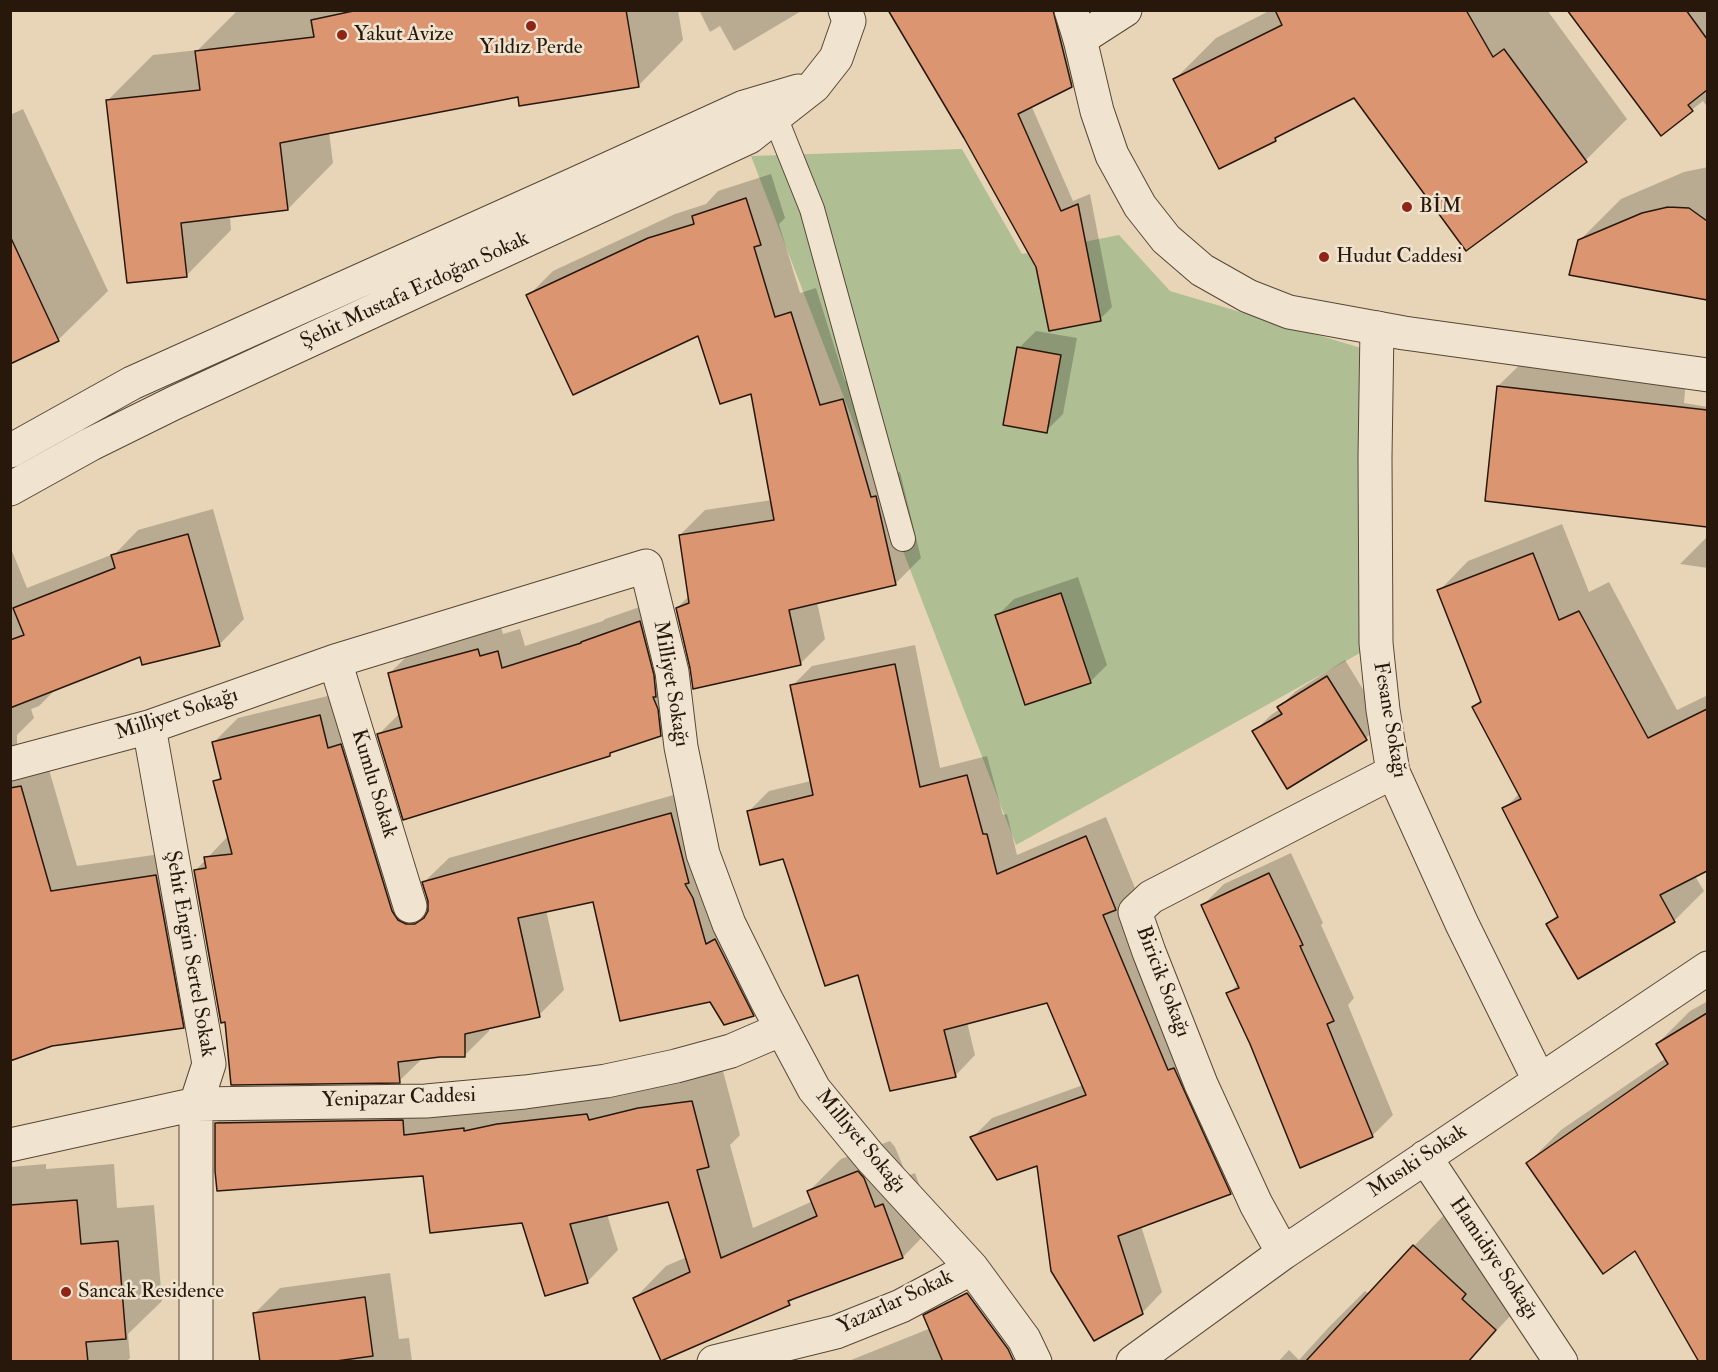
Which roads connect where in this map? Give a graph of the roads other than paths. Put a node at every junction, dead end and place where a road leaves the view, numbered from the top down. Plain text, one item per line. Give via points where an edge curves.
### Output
1 (845, 10) edge
2 (1125, 10) edge
3 (1076, 25) edge
4 (814, 86) junction
5 (775, 117) junction
6 (1377, 328) junction
7 (1707, 375) edge
8 (10, 451) edge
9 (10, 489) edge
10 (903, 540) dead end
11 (335, 661) junction
12 (149, 726) junction
13 (10, 764) edge
14 (1393, 772) junction
15 (410, 906) dead end
16 (1707, 968) edge
17 (782, 1029) junction
18 (1539, 1080) junction
19 (196, 1104) junction
20 (10, 1145) edge
21 (1425, 1157) junction
22 (1283, 1253) junction
23 (972, 1268) junction
24 (196, 1362) edge
25 (714, 1362) edge
26 (1035, 1362) edge
27 (1132, 1362) edge
28 (1562, 1362) edge

1 - 4 street, Şehit Mustafa Erdoğan Sokak via 849,21 836,58
2 - 3 street
3 - 6 street via 1112,155 1140,206 1166,239 1202,270 1248,296 1289,312
4 - 5 street, Şehit Mustafa Erdoğan Sokak
4 - 8 street, Şehit Mustafa Erdoğan Sokak via 744,107 132,383
5 - 9 street, Şehit Mustafa Erdoğan Sokak via 749,137 174,403
5 - 10 lane via 812,209
6 - 7 street
6 - 14 street, Fesane Sokağı via 1376,643
11 - 12 street, Milliyet Sokağı
11 - 15 street, Kumlu Sokak
11 - 17 street, Milliyet Sokağı via 646,566 672,672 681,747 704,854 729,924
12 - 13 street, Milliyet Sokağı
12 - 19 street, Şehit Engin Sertel Sokak via 209,1064
14 - 18 street, Fesane Sokağı
14 - 22 street, Biricik Sokağı via 1150,897 1135,912 1201,1084
16 - 18 street, Musıki Sokak
17 - 19 street, Yenipazar Caddesi via 731,1051 676,1066 525,1092 426,1101
17 - 23 street, Milliyet Sokağı via 814,1089 870,1157
18 - 21 street, Musıki Sokak
19 - 20 street, Yenipazar Caddesi
19 - 24 street, Şehit Engin Sertel Sokak
21 - 22 street, Musıki Sokak
21 - 28 street, Hamidiye Sokağı
22 - 27 street, Musıki Sokak
23 - 25 street, Yazarlar Sokak via 901,1306 836,1332
23 - 26 street, Milliyet Sokağı via 1024,1339

